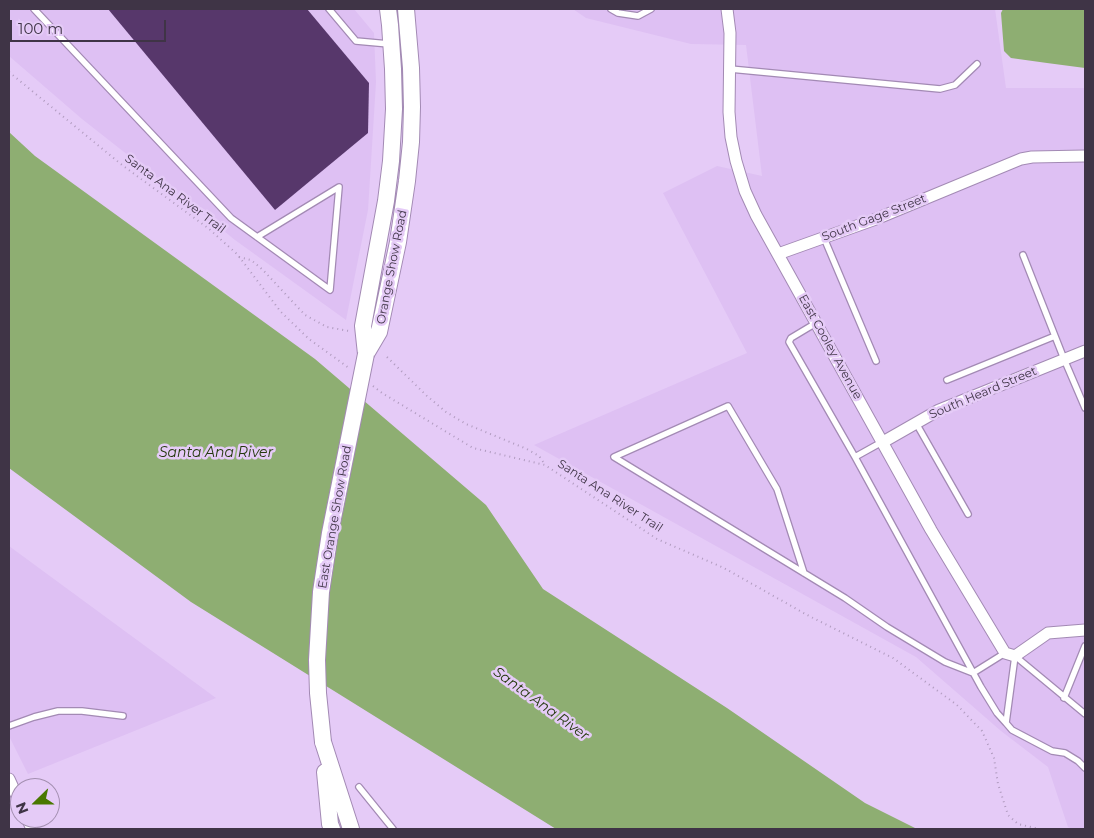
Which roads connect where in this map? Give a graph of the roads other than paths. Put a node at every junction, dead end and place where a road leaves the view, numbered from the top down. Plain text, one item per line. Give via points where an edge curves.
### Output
1 (34, 9) edge
2 (329, 9) edge
3 (388, 9) edge
4 (406, 9) edge
5 (611, 9) edge
6 (651, 9) edge
7 (727, 9) edge
8 (391, 45) junction
9 (977, 64) dead end
10 (730, 70) junction
11 (1085, 156) edge
12 (388, 180) junction
13 (407, 181) junction
14 (257, 236) junction
15 (824, 238) junction
16 (778, 254) junction
17 (1023, 255) dead end
18 (816, 323) junction
19 (1055, 336) junction
20 (1085, 351) edge
21 (366, 354) junction
22 (1064, 359) junction
23 (876, 361) dead end
24 (947, 380) dead end
25 (1085, 408) edge
26 (916, 423) junction
27 (883, 442) junction
28 (855, 456) junction
29 (968, 514) dead end
30 (804, 573) junction
31 (1085, 630) edge
32 (1085, 646) edge
33 (1010, 654) junction
34 (973, 673) junction
35 (1064, 698) junction
36 (1085, 714) edge
37 (123, 716) dead end
38 (1006, 723) junction
39 (9, 726) edge
40 (323, 742) junction
41 (1085, 768) edge
42 (359, 787) dead end
43 (332, 829) edge
44 (351, 829) edge
45 (393, 829) edge

1 - 14 lane via 231,218
2 - 8 lane via 356,41
3 - 8 main road, Orange Show Road
4 - 13 main road, Orange Show Road via 412,68
5 - 6 lane via 638,16
7 - 10 street, East Cooley Avenue
8 - 12 main road, Orange Show Road via 394,109
9 - 10 lane via 955,85 940,89
10 - 16 street, East Cooley Avenue via 729,112 736,161 745,191
11 - 15 street, South Gage Street via 1032,156
12 - 13 main road
12 - 21 main road, Orange Show Road via 363,326
13 - 21 main road, Orange Show Road via 379,332
14 - 14 lane via 330,290 339,187 265,232
15 - 16 street, South Gage Street
15 - 23 lane
16 - 18 street, East Cooley Avenue
17 - 19 lane
18 - 27 street, East Cooley Avenue
18 - 28 lane via 789,342
19 - 22 lane
19 - 24 lane
20 - 22 street, South Heard Street
21 - 40 main road, East Orange Show Road, bridge via 321,592 317,660
22 - 25 lane
22 - 26 street, South Heard Street
26 - 27 street, South Heard Street
26 - 29 lane
27 - 28 lane
27 - 33 street, East Cooley Avenue via 931,530
28 - 34 lane
30 - 30 lane via 788,563 614,457 728,406 777,490
30 - 34 lane via 945,662
31 - 33 street via 1048,633
32 - 35 lane
33 - 34 lane
33 - 35 lane
33 - 38 lane
34 - 38 lane
35 - 36 lane
37 - 39 lane via 58,711
38 - 41 lane via 1012,730 1052,751 1065,753
40 - 43 main road, East Orange Show Road
40 - 44 main road, East Orange Show Road
42 - 45 lane

